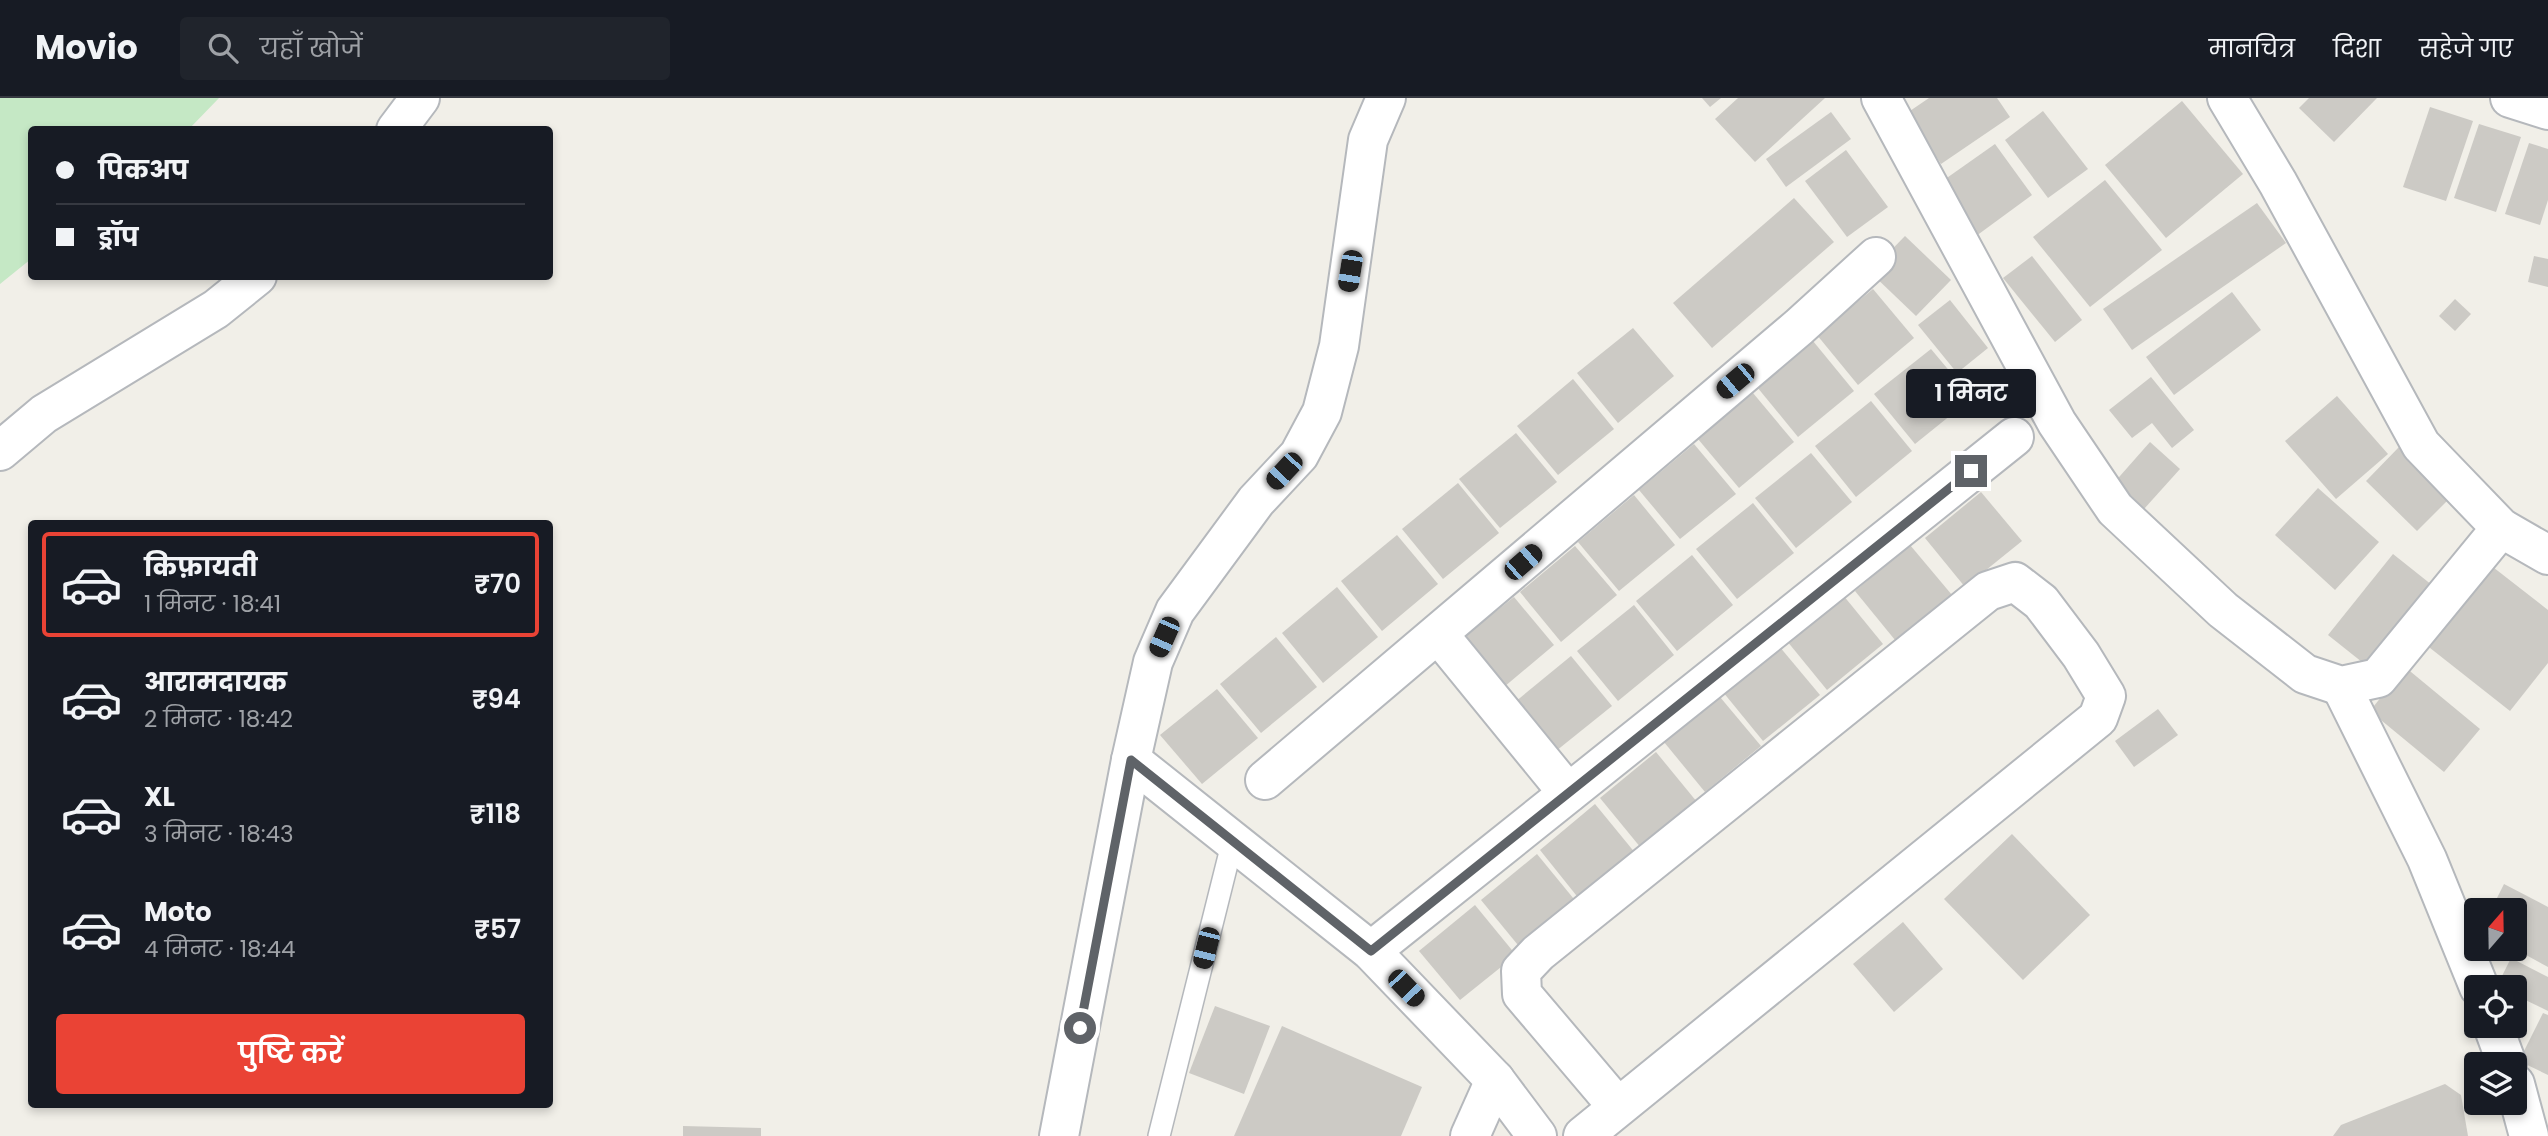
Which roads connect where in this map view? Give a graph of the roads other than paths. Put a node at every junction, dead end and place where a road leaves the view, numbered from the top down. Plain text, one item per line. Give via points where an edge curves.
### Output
1 (420, 98) edge
2 (1386, 98) edge
3 (1881, 98) edge
4 (2227, 98) edge
5 (399, 126) edge
6 (1876, 257) dead end
7 (252, 280) edge
8 (2014, 438) dead end
9 (0, 451) edge
10 (2501, 528) junction
11 (2548, 555) edge
12 (1439, 635) junction
13 (2341, 686) junction
14 (1131, 760) junction
15 (1265, 780) dead end
16 (1568, 793) junction
17 (1233, 840) junction
18 (1371, 951) junction
19 (2474, 975) edge
20 (1495, 1080) junction
21 (1618, 1106) junction
22 (2523, 1115) edge
23 (1059, 1136) edge
24 (1159, 1136) edge
25 (1470, 1136) edge
26 (1537, 1136) edge
27 (1583, 1136) edge
28 (2529, 1136) edge

1 - 5 street
2 - 14 street via 1368,140 1339,346 1322,412 1299,456 1256,501 1175,611 1153,662
3 - 13 street via 2057,423 2115,509 2233,618 2305,674
4 - 10 street via 2421,445
6 - 12 street
7 - 9 street via 216,309 44,414
8 - 16 street
10 - 11 street
10 - 13 street via 2378,678
12 - 15 street
12 - 16 street
13 - 19 street via 2427,859
14 - 17 street
14 - 23 street
16 - 18 street
17 - 18 street
17 - 24 lane
18 - 20 street
20 - 25 street
20 - 26 street
21 - 21 street via 1522,994 1521,971 1988,591 2015,582 2040,602 2081,655 2106,696 2098,718
21 - 27 street
22 - 28 street

